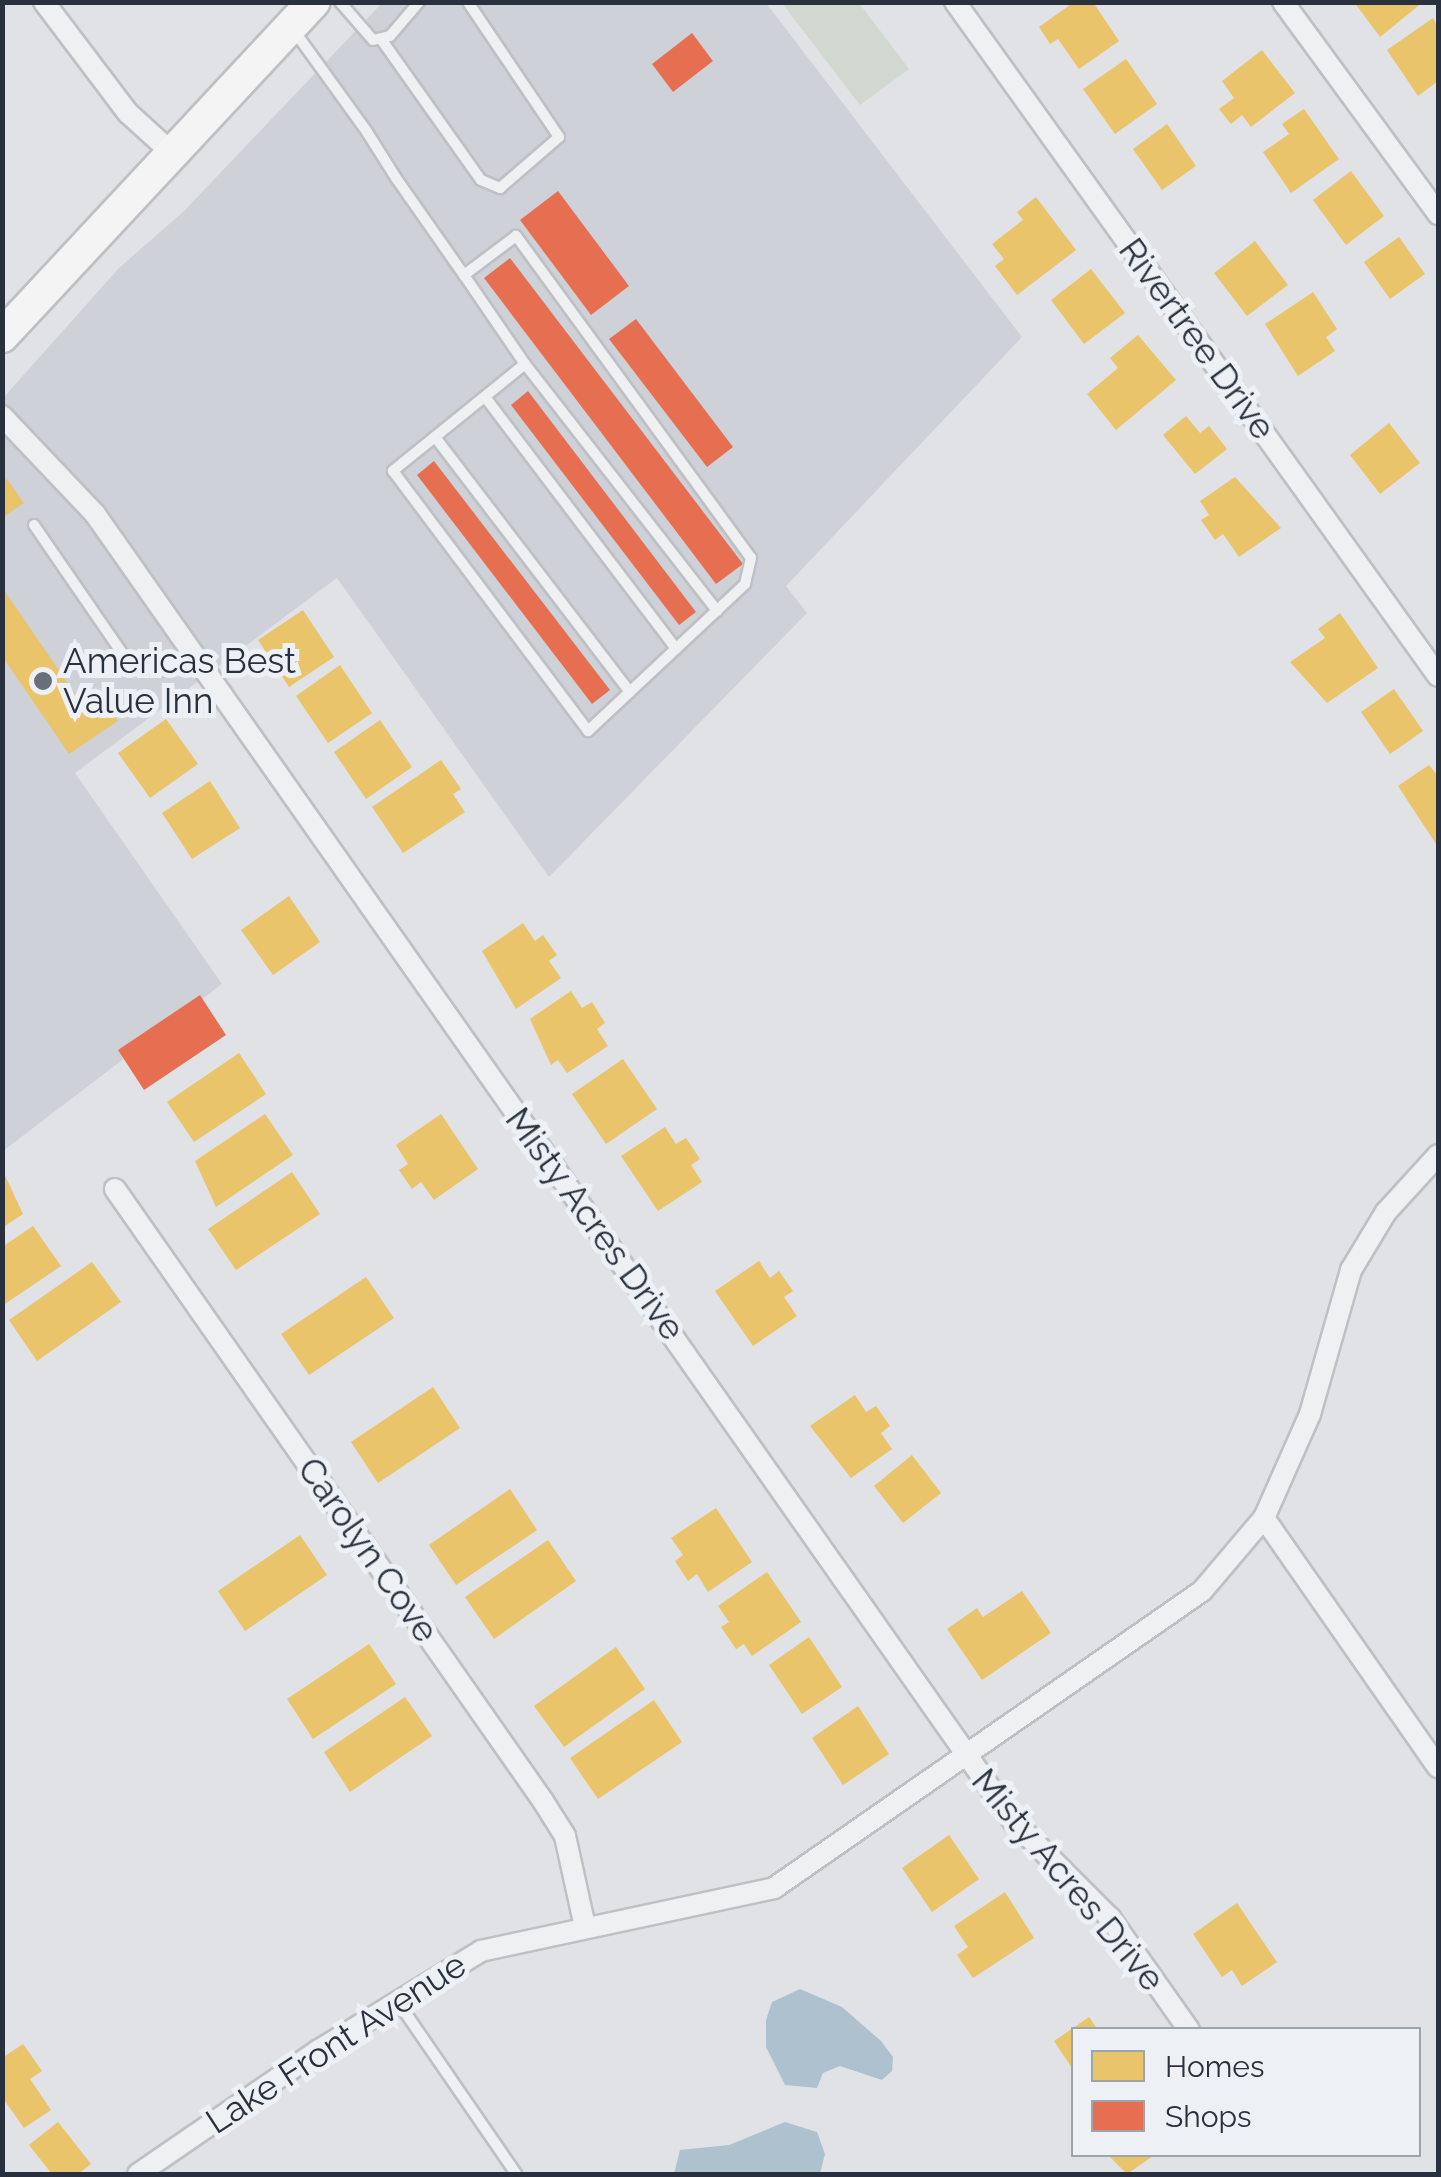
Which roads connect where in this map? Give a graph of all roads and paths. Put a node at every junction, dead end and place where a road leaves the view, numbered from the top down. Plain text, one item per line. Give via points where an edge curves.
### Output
1 (44, 2) edge
2 (314, 2) edge
3 (340, 2) edge
4 (419, 2) edge
5 (468, 2) edge
6 (955, 2) edge
7 (1283, 2) edge
8 (292, 28) junction
9 (381, 40) junction
10 (172, 154) junction
11 (1438, 214) edge
12 (464, 275) junction
13 (2, 336) edge
14 (525, 364) junction
15 (485, 397) junction
16 (2, 416) edge
17 (435, 437) junction
18 (34, 525) dead end
19 (717, 611) junction
20 (676, 649) junction
21 (190, 650) junction
22 (1438, 676) edge
23 (630, 692) junction
24 (1435, 1164) edge
25 (115, 1189) dead end
26 (1264, 1518) junction
27 (968, 1758) junction
28 (1438, 1767) edge
29 (585, 1927) junction
30 (398, 2001) junction
31 (1187, 2027) edge
32 (138, 2174) edge
33 (516, 2174) edge

1 - 10 street via 128,114
2 - 8 main road
3 - 9 lane via 360,29
4 - 9 lane
5 - 9 lane via 558,137 500,188 481,180
6 - 22 street, Rivertree Drive
7 - 11 street
8 - 10 main road
8 - 12 lane
10 - 13 main road
12 - 14 lane
12 - 19 lane via 516,236 751,558 746,584
14 - 15 lane
14 - 19 lane
15 - 17 lane
15 - 20 lane
16 - 21 street, Misty Acres Drive via 75,488
17 - 23 lane
17 - 23 lane via 393,471 588,732
18 - 21 lane via 130,663 160,670
19 - 20 lane
20 - 23 lane
21 - 27 street, Misty Acres Drive
24 - 26 street, Lake Front Avenue via 1386,1212 1351,1270 1310,1414
25 - 29 street, Carolyn Cove via 543,1800 565,1836
26 - 27 street, Lake Front Avenue via 1202,1591
26 - 28 street
27 - 29 street, Lake Front Avenue via 774,1888 670,1915
27 - 31 street, Misty Acres Drive via 1014,1822 1110,1918
29 - 30 street, Lake Front Avenue via 481,1951
30 - 32 street, Lake Front Avenue
30 - 33 lane

